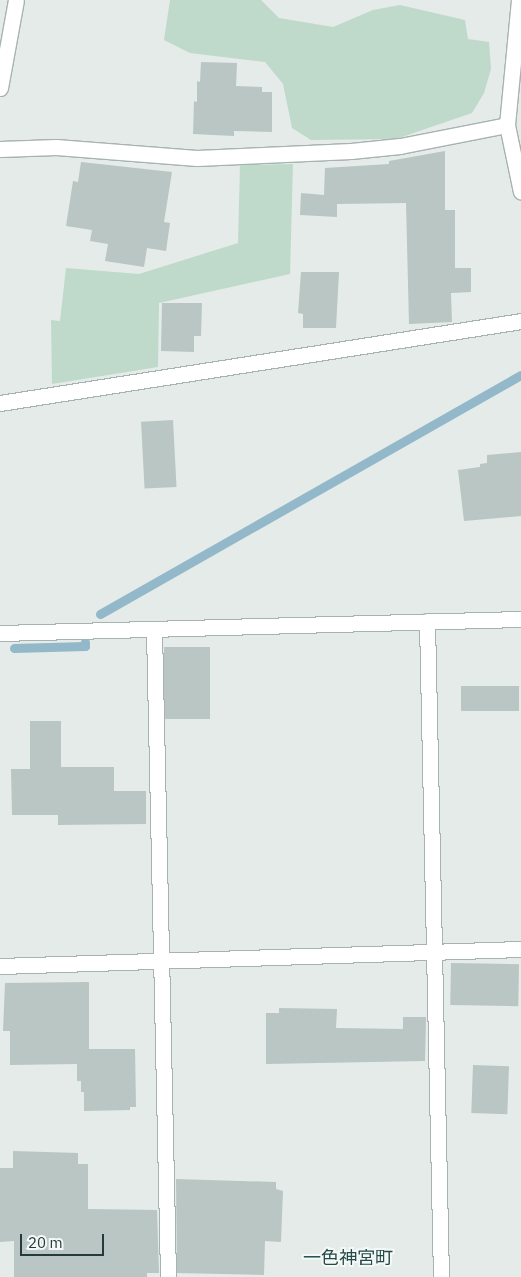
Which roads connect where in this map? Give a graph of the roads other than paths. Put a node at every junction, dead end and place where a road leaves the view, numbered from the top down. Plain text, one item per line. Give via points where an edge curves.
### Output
1 (16, 0) edge
2 (519, 0) edge
3 (0, 88) edge
4 (507, 125) junction
5 (0, 149) edge
6 (521, 192) edge
7 (521, 321) edge
8 (0, 403) edge
9 (521, 619) edge
10 (427, 621) junction
11 (154, 629) junction
12 (0, 633) edge
13 (521, 949) edge
14 (434, 952) junction
15 (161, 961) junction
16 (0, 966) edge
17 (168, 1277) edge
18 (441, 1277) edge

1 - 3 street
2 - 4 street
4 - 5 street via 400,146 332,152 197,158 56,147
4 - 6 street
7 - 8 street
9 - 10 street
10 - 11 street
10 - 14 street
11 - 12 street
11 - 15 street
13 - 14 street
14 - 15 street
14 - 18 street
15 - 16 street
15 - 17 street

